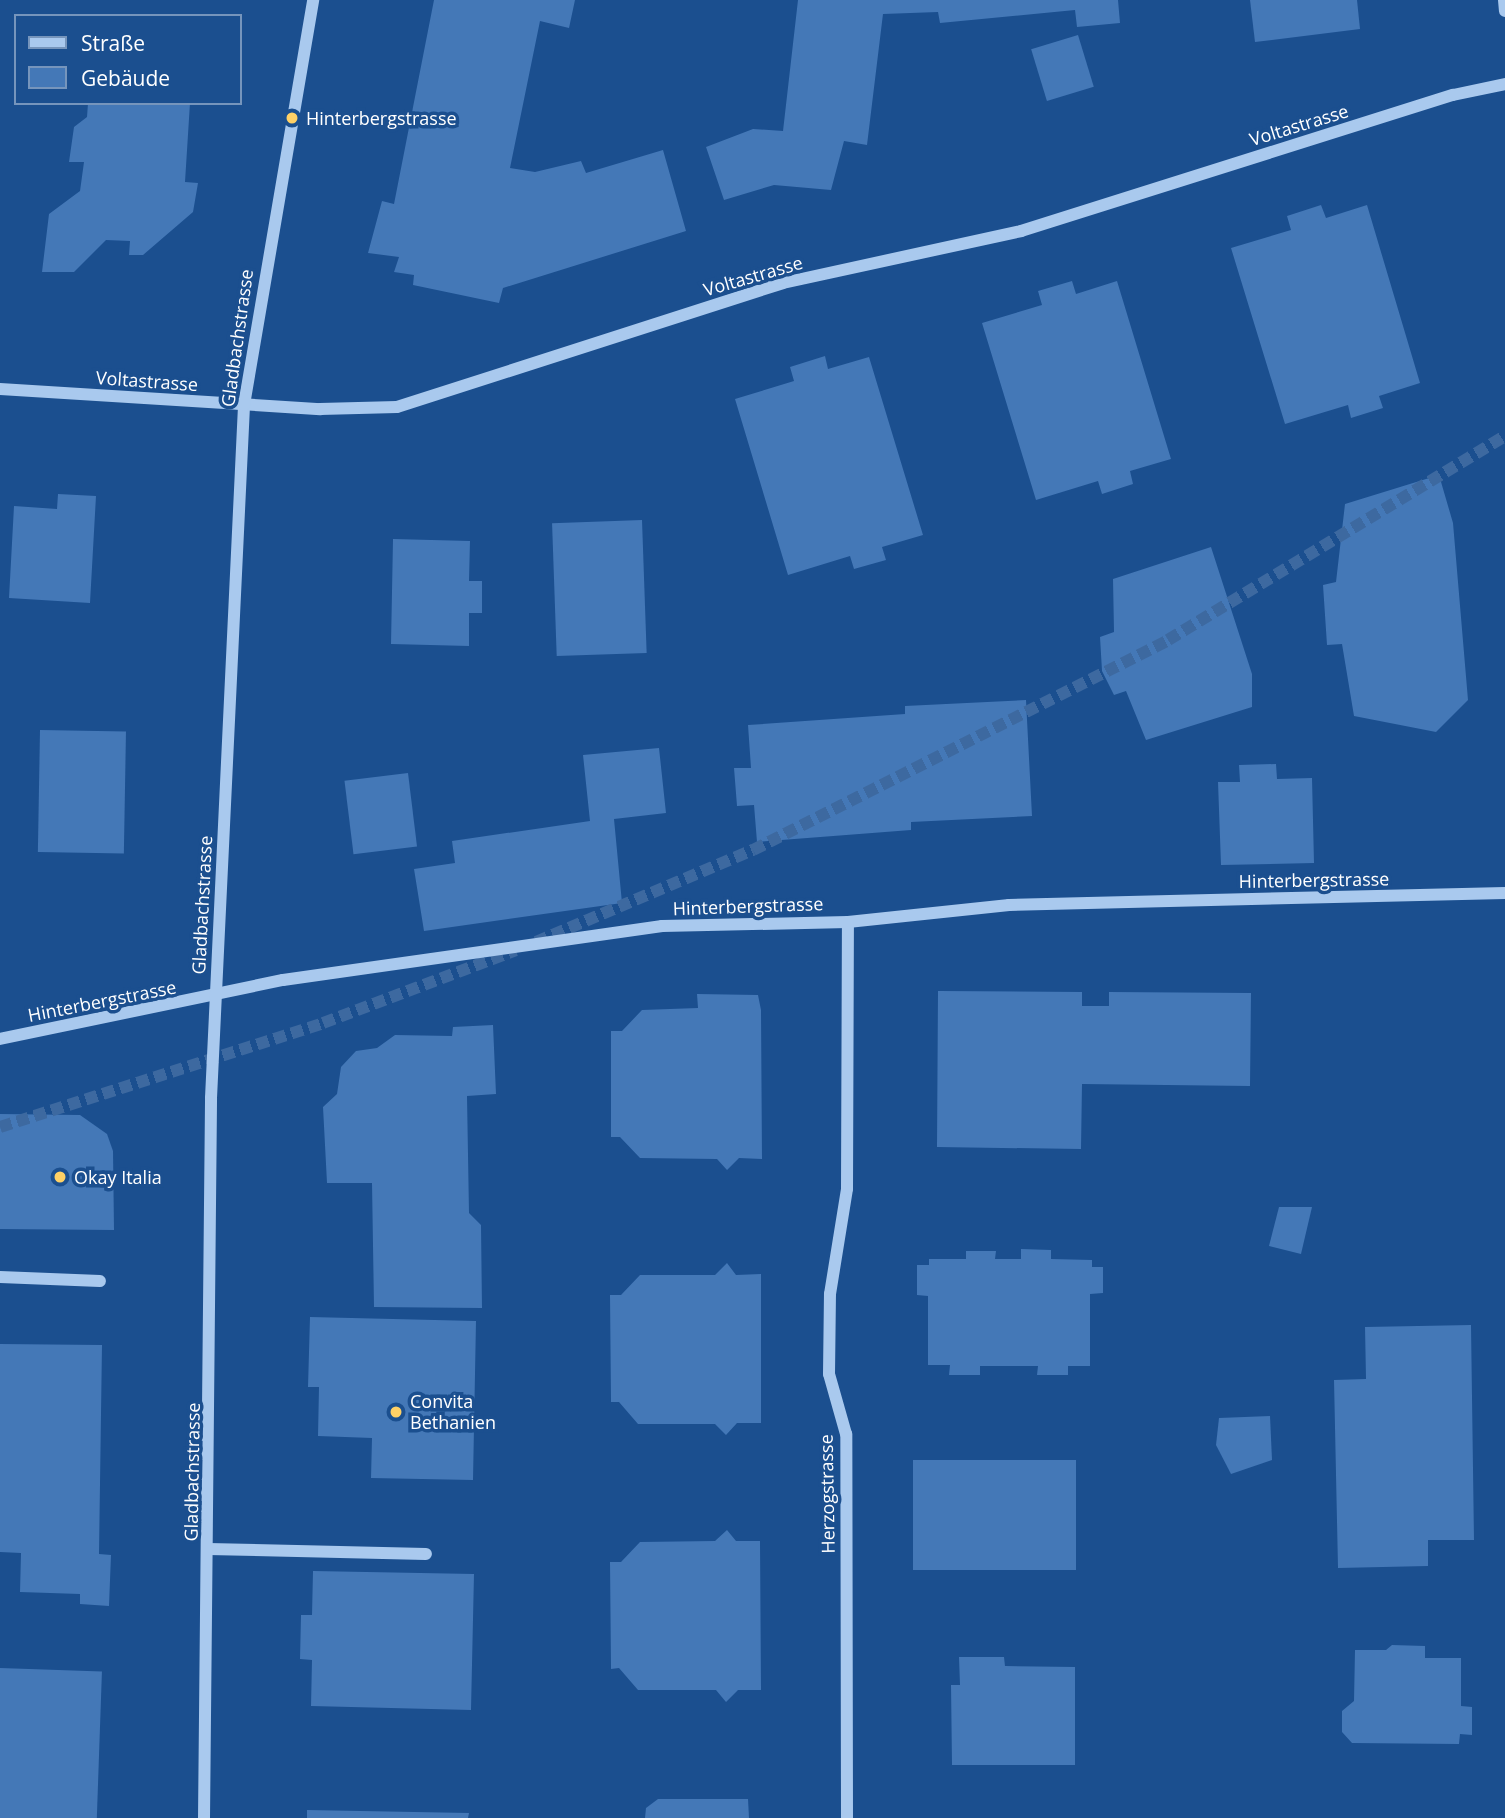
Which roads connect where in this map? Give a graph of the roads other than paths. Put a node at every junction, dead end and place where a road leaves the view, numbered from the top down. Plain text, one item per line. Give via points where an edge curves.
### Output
1 (313, 0) edge
2 (1504, 0) edge
3 (1505, 12) edge
4 (1505, 84) edge
5 (0, 389) edge
6 (244, 405) junction
7 (1505, 893) edge
8 (848, 922) junction
9 (215, 995) junction
10 (0, 1038) edge
11 (0, 1277) edge
12 (100, 1281) dead end
13 (208, 1549) junction
14 (426, 1554) dead end
15 (204, 1818) edge
16 (846, 1818) edge

1 - 6 street, Gladbachstrasse
2 - 3 street
4 - 6 street, Voltastrasse via 1453,95 1021,230 783,283 397,407
5 - 6 street, Voltastrasse
6 - 9 street, Gladbachstrasse
7 - 8 street, Hinterbergstrasse via 1009,905
8 - 9 street, Hinterbergstrasse via 662,926 544,939
8 - 16 street, Herzogstrasse via 847,1189 830,1294 829,1374 846,1434
9 - 10 street, Hinterbergstrasse
9 - 13 street, Gladbachstrasse
11 - 12 street
13 - 14 street
13 - 15 street, Gladbachstrasse

